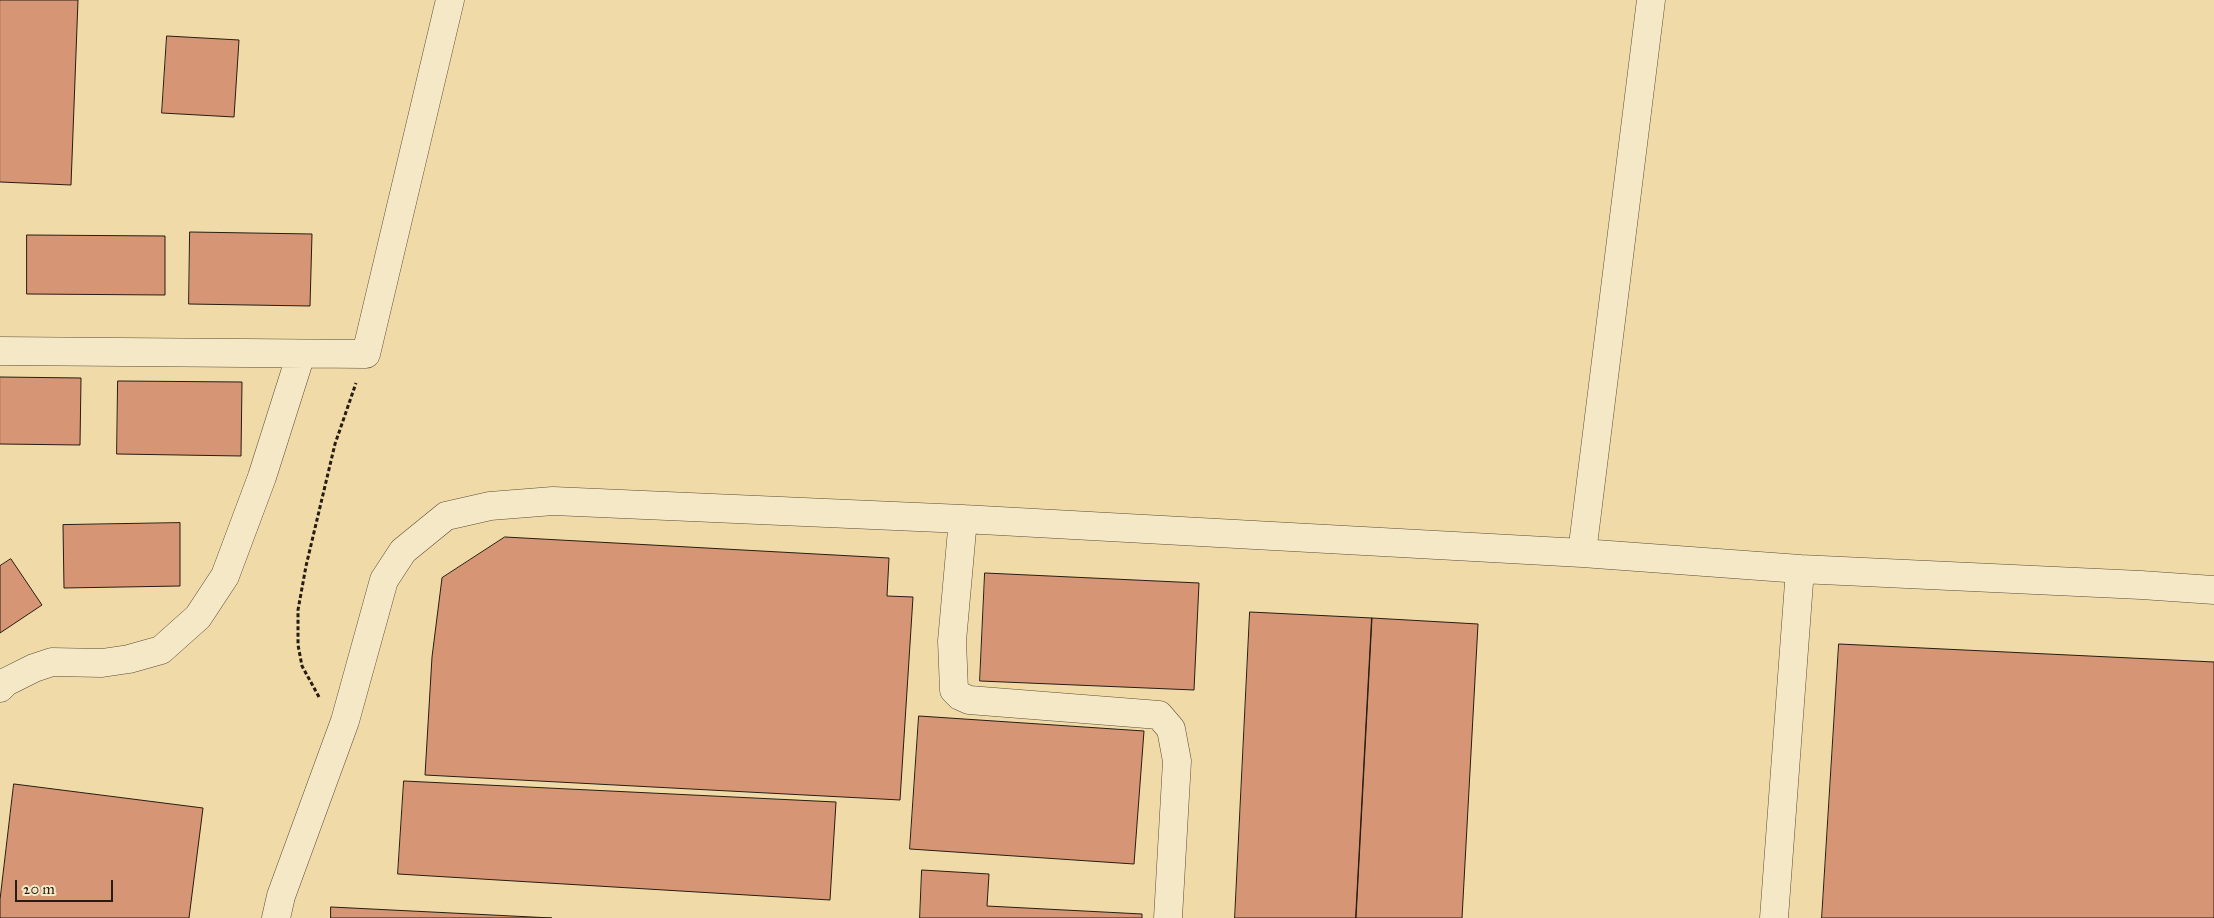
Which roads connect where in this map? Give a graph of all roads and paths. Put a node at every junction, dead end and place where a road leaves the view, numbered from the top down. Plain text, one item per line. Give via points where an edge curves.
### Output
1 (450, 0) edge
2 (1651, 0) edge
3 (0, 351) edge
4 (301, 354) junction
5 (366, 354) junction
6 (963, 519) junction
7 (1582, 553) junction
8 (1800, 569) junction
9 (2214, 590) edge
10 (0, 688) edge
11 (345, 721) junction
12 (276, 918) edge
13 (1168, 918) edge
14 (1774, 918) edge

1 - 5 street
2 - 7 street
3 - 4 street
4 - 5 street
4 - 10 street via 262,477 224,576 198,617 161,650 102,663 52,662 34,668
5 - 11 path via 335,444 298,610 302,666 322,703
6 - 7 street
6 - 11 street via 552,501 490,506 446,516 403,551 384,580
6 - 13 street via 952,640 954,690 969,700 1159,715 1171,729 1177,761
7 - 8 street
8 - 9 street
8 - 14 street
11 - 12 street via 281,896

